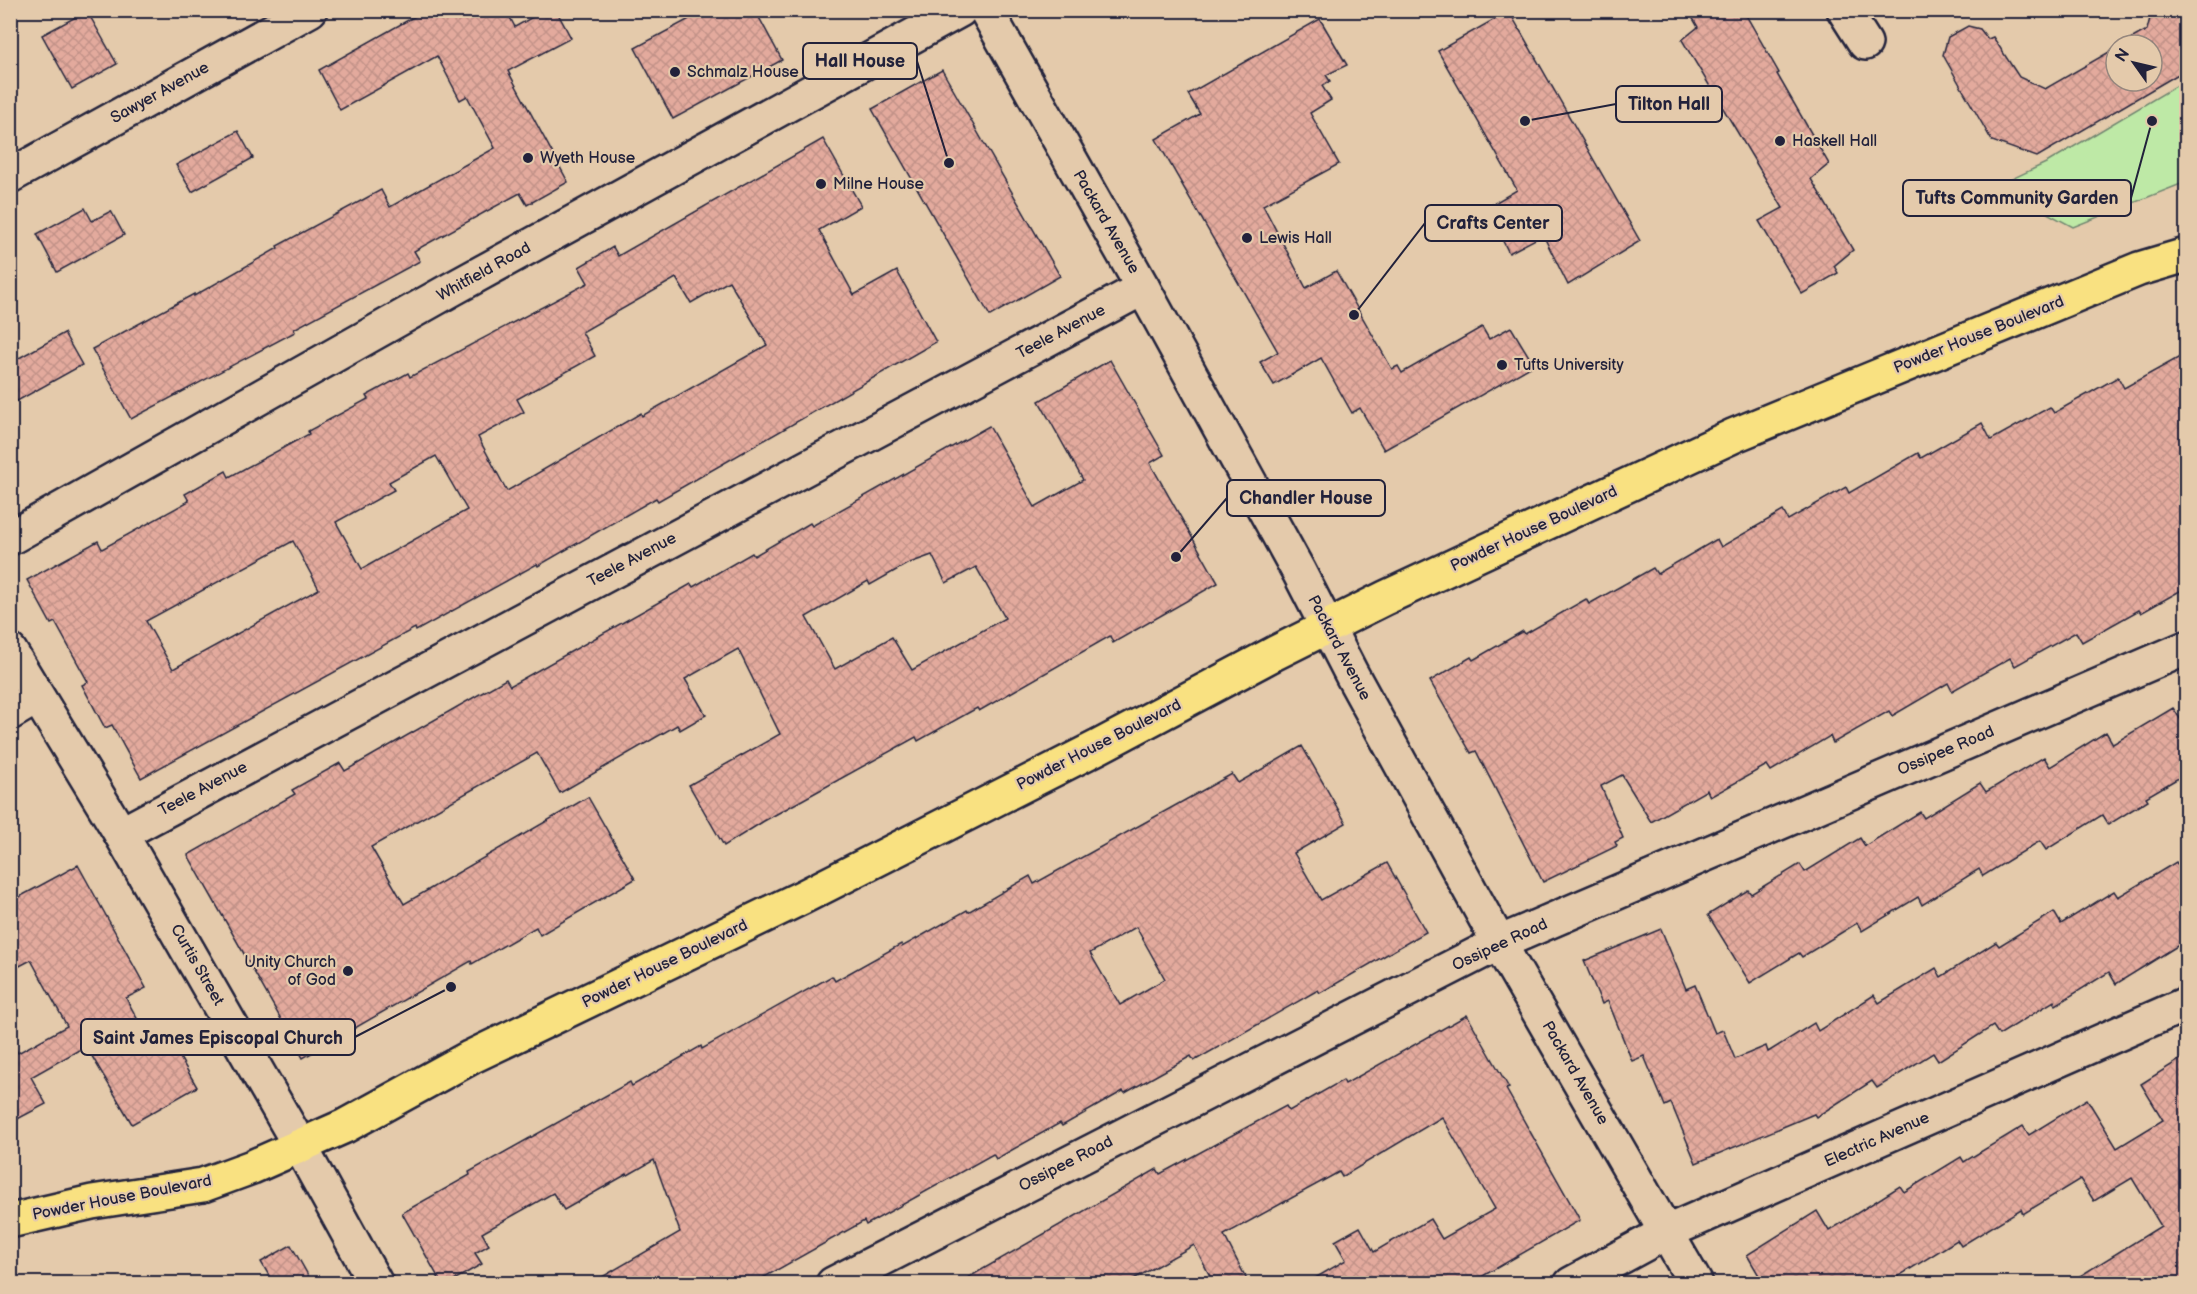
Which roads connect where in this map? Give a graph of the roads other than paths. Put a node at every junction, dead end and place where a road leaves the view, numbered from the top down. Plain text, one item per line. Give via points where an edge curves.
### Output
1 (310, 10) edge
2 (960, 10) edge
3 (986, 10) edge
4 (1844, 10) edge
5 (1865, 44) dead end
6 (10, 176) edge
7 (2187, 255) edge
8 (1143, 288) junction
9 (10, 538) edge
10 (1326, 628) junction
11 (2187, 648) edge
12 (10, 651) edge
13 (24, 705) edge
14 (121, 834) junction
15 (1499, 943) junction
16 (2187, 1004) edge
17 (300, 1146) junction
18 (10, 1221) edge
19 (1667, 1232) junction
20 (376, 1284) edge
21 (833, 1284) edge
22 (1571, 1284) edge
23 (1696, 1284) edge

1 - 6 street, Sawyer Avenue
2 - 9 street, Whitfield Road
3 - 8 street, Packard Avenue
4 - 5 street
7 - 10 main road, Powder House Boulevard via 2139,269 1735,435
8 - 10 street, Packard Avenue
8 - 14 street, Teele Avenue
10 - 15 street, Packard Avenue
10 - 17 main road, Powder House Boulevard via 803,897 471,1057 345,1126
11 - 15 street, Ossipee Road
12 - 13 street, Curtis Street
13 - 14 street, Curtis Street
14 - 17 street, Curtis Street
15 - 19 street, Packard Avenue
15 - 21 street, Ossipee Road
16 - 19 street, Electric Avenue
17 - 18 main road, Powder House Boulevard via 203,1185 92,1202
17 - 20 street, Curtis Street
19 - 22 street, Electric Avenue
19 - 23 street, Packard Avenue

